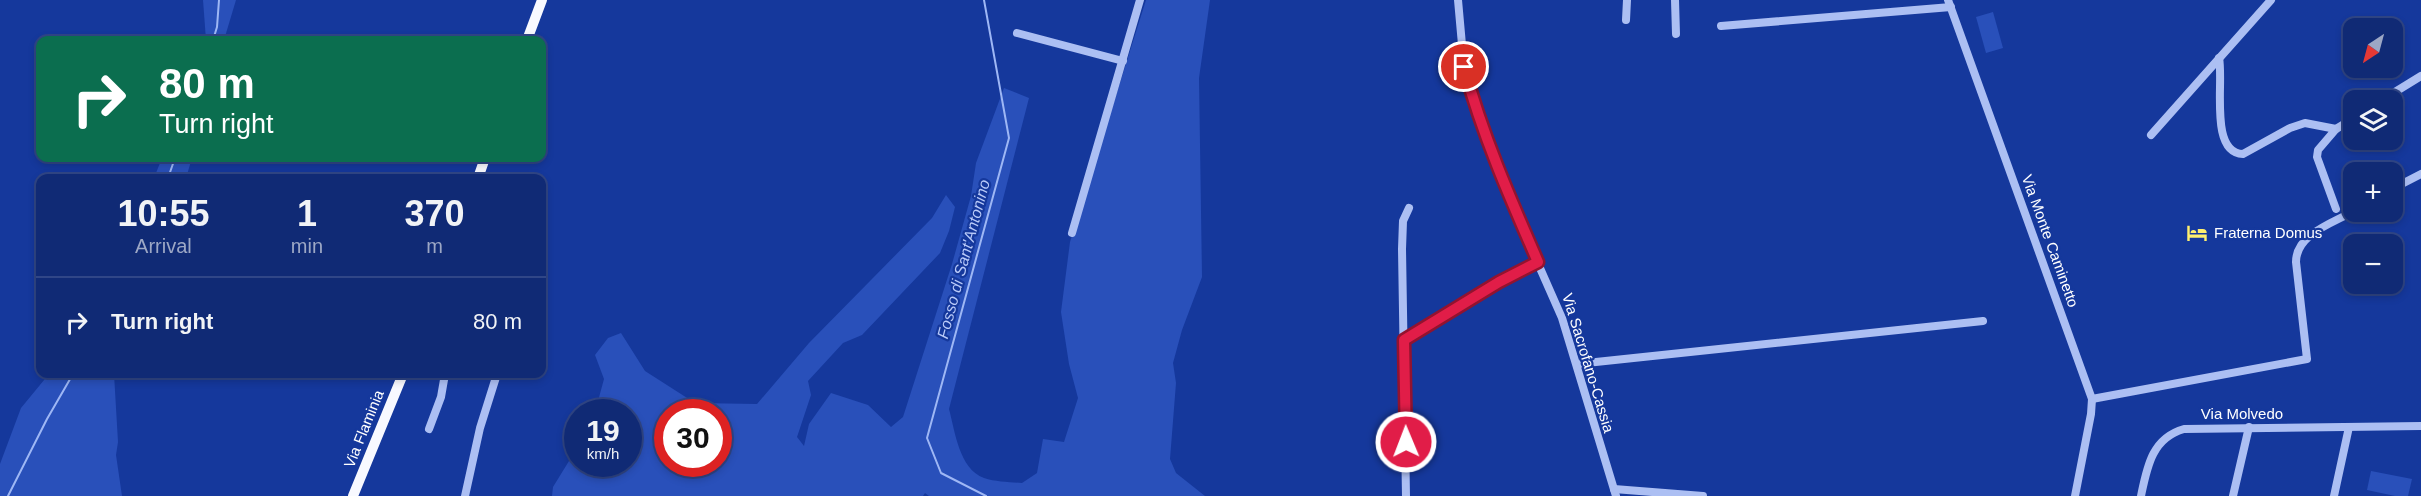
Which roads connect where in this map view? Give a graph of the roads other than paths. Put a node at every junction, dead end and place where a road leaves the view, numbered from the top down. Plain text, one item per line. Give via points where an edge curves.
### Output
1 (542, 0) edge
2 (1140, 0) edge
3 (1458, 0) edge
4 (1627, 0) edge
5 (1675, 0) edge
6 (2271, 0) edge
7 (1950, 4) edge
8 (1626, 20) dead end
9 (1721, 26) dead end
10 (1017, 33) dead end
11 (1676, 34) dead end
12 (528, 36) edge
13 (2219, 58) junction
14 (1123, 61) junction
15 (2421, 76) edge
16 (2398, 90) edge
17 (2343, 125) edge
18 (2336, 129) junction
19 (2151, 135) dead end
20 (2421, 174) edge
21 (2403, 183) edge
22 (1409, 208) dead end
23 (2336, 209) dead end
24 (2343, 217) edge
25 (1072, 233) dead end
26 (1538, 262) junction
27 (1983, 321) dead end
28 (1404, 340) junction
29 (1577, 363) junction
30 (401, 378) edge
31 (444, 378) edge
32 (495, 378) edge
33 (2092, 399) junction
34 (2421, 426) edge
35 (2249, 427) junction
36 (2349, 427) junction
37 (429, 429) dead end
38 (1615, 493) edge
39 (353, 496) edge
40 (465, 496) edge
41 (1406, 496) edge
42 (1702, 496) edge
43 (2074, 496) edge
44 (2141, 496) edge
45 (2233, 496) edge
46 (2334, 496) edge

1 - 12 main road
2 - 14 street
3 - 26 street, Via Sacrofano-Cassia via 1464,67 1476,112
4 - 8 street
5 - 11 street
6 - 13 street
7 - 9 street
7 - 33 street, Via Monte Caminetto
10 - 14 street
13 - 18 street via 2220,129 2226,145 2236,154 2305,123
13 - 19 street
14 - 25 street
15 - 16 street
17 - 18 street
18 - 23 street via 2318,150 2317,157
20 - 21 street
22 - 28 street via 1402,227
24 - 33 street via 2314,233 2298,250 2307,358
26 - 28 street
26 - 29 street, Via Sacrofano-Cassia
27 - 29 street
28 - 41 street
29 - 38 street, Via Sacrofano-Cassia
30 - 39 main road, Via Flaminia
31 - 37 street
32 - 40 street
33 - 43 street, Via Monte Caminetto
34 - 36 street, Via Molvedo
35 - 36 street, Via Molvedo
35 - 44 street, Via Molvedo via 2193,427 2169,435 2154,452
35 - 45 street
36 - 46 street
38 - 42 street

